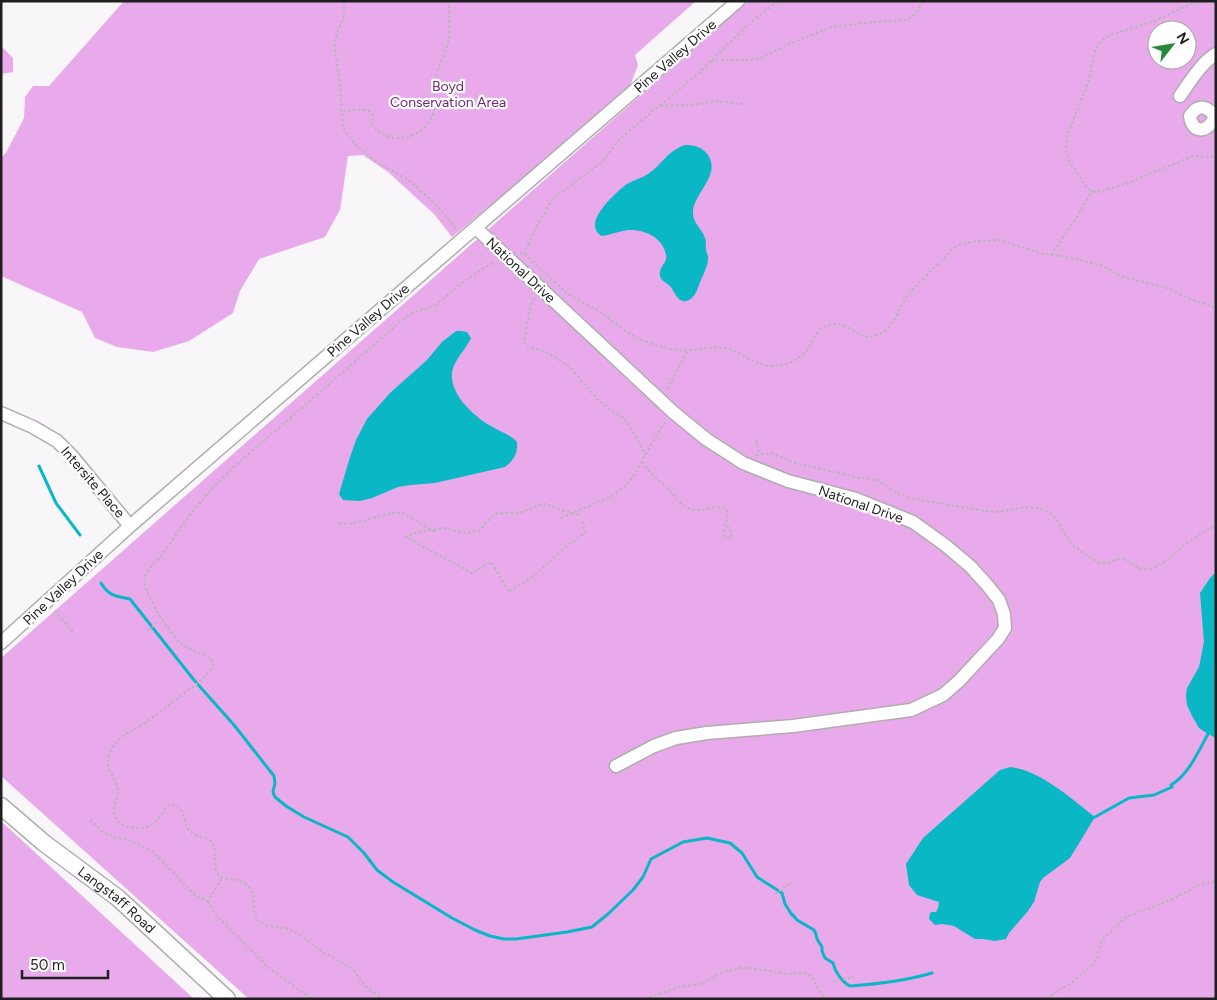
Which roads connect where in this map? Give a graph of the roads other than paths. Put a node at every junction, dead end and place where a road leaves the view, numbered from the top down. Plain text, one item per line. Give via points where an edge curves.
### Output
1 (738, 1) edge
2 (1216, 54) edge
3 (1180, 96) dead end
4 (476, 228) junction
5 (1, 413) edge
6 (130, 526) junction
7 (1, 644) edge
8 (616, 766) dead end
9 (1, 806) edge
10 (227, 999) edge

1 - 4 street, Pine Valley Drive
2 - 3 street
4 - 6 street, Pine Valley Drive
4 - 8 street, National Drive via 706,439 743,463 788,481 856,499 913,522 970,566 999,600 1004,614 1004,628 998,639 959,681 943,695 911,710 676,738
5 - 6 street, Intersite Place via 57,441
6 - 7 street, Pine Valley Drive
9 - 10 main road, Langstaff Road via 44,843 118,898

